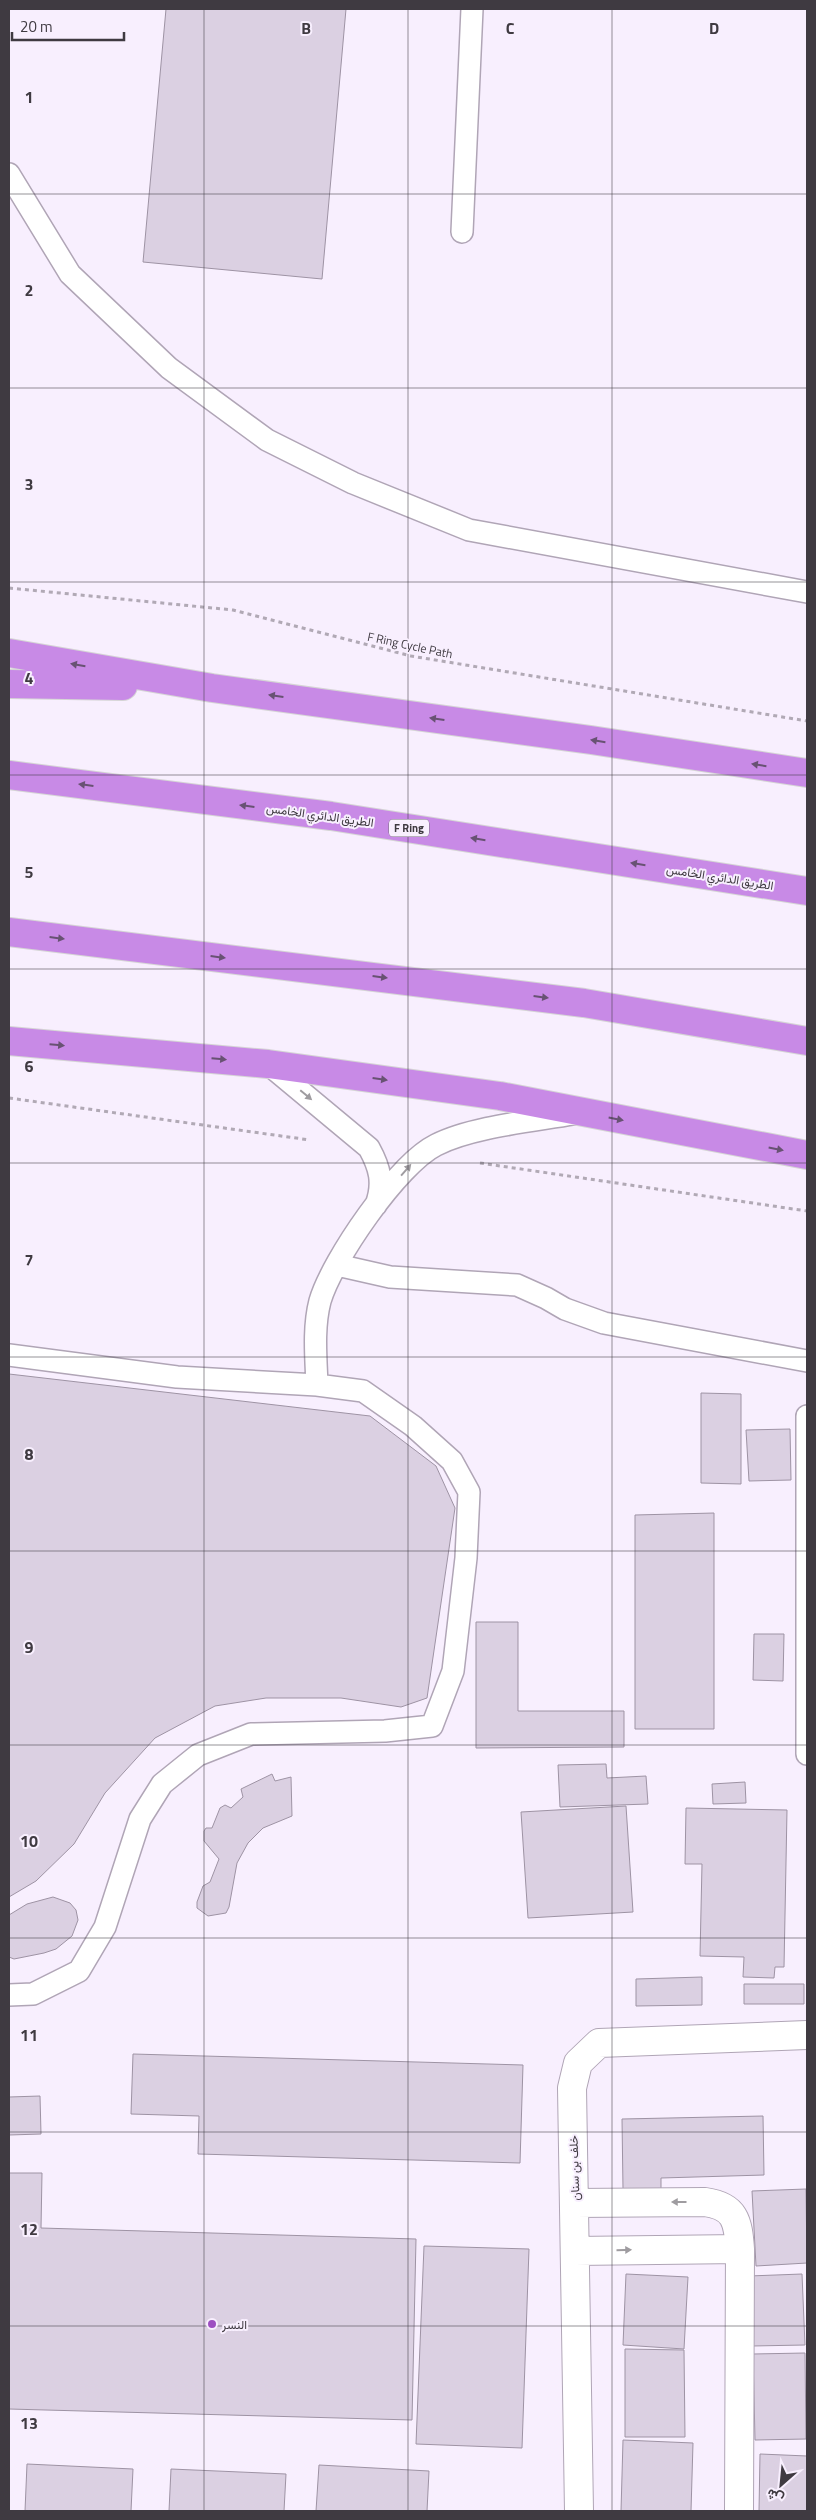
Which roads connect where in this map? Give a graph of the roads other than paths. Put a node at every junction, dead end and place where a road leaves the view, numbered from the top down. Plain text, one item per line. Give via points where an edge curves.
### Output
1 (472, 9) edge
2 (9, 174) edge
3 (462, 232) dead end
4 (807, 592) edge
5 (9, 653) edge
6 (9, 684) edge
7 (212, 688) junction
8 (807, 773) edge
9 (9, 775) edge
10 (807, 891) edge
11 (9, 932) edge
12 (9, 1041) edge
13 (807, 1041) edge
14 (268, 1064) junction
15 (581, 1112) junction
16 (807, 1155) edge
17 (375, 1208) junction
18 (336, 1265) junction
19 (9, 1355) edge
20 (807, 1361) edge
21 (317, 1385) junction
22 (806, 1416) edge
23 (807, 1754) edge
24 (9, 1994) edge
25 (807, 2035) edge
26 (575, 2203) junction
27 (740, 2249) junction
28 (575, 2251) junction
29 (579, 2511) edge
30 (739, 2511) edge

1 - 3 lane
2 - 4 lane via 70,274 169,368 267,440 353,483 469,530
7 -> 5 highway
6 - 7 highway
8 -> 7 highway
10 -> 9 highway, الطريق الدائري الخامس / F Ring via 331,816
11 -> 13 highway via 584,1003
12 -> 14 highway
14 -> 15 highway via 500,1096
14 -> 17 lane via 369,1148 381,1177
15 -> 16 highway
17 -> 15 lane via 420,1155 435,1145 470,1133
17 - 18 lane
18 - 20 lane via 390,1277 517,1285 564,1309 604,1323
18 - 21 lane via 316,1326
19 - 21 lane via 177,1377
21 - 24 lane via 363,1391 413,1426 452,1461 469,1492 466,1558 453,1670 432,1726 385,1731 251,1734 198,1755 162,1784 140,1818 105,1927 79,1971 33,1994
22 - 23 lane
25 - 26 street, خلف بن سنان via 599,2043 578,2063 572,2088
27 -> 26 street via 734,2217 717,2204
26 - 28 street, خلف بن سنان
28 -> 27 street
27 - 30 street
28 - 29 street, خلف بن سنان

